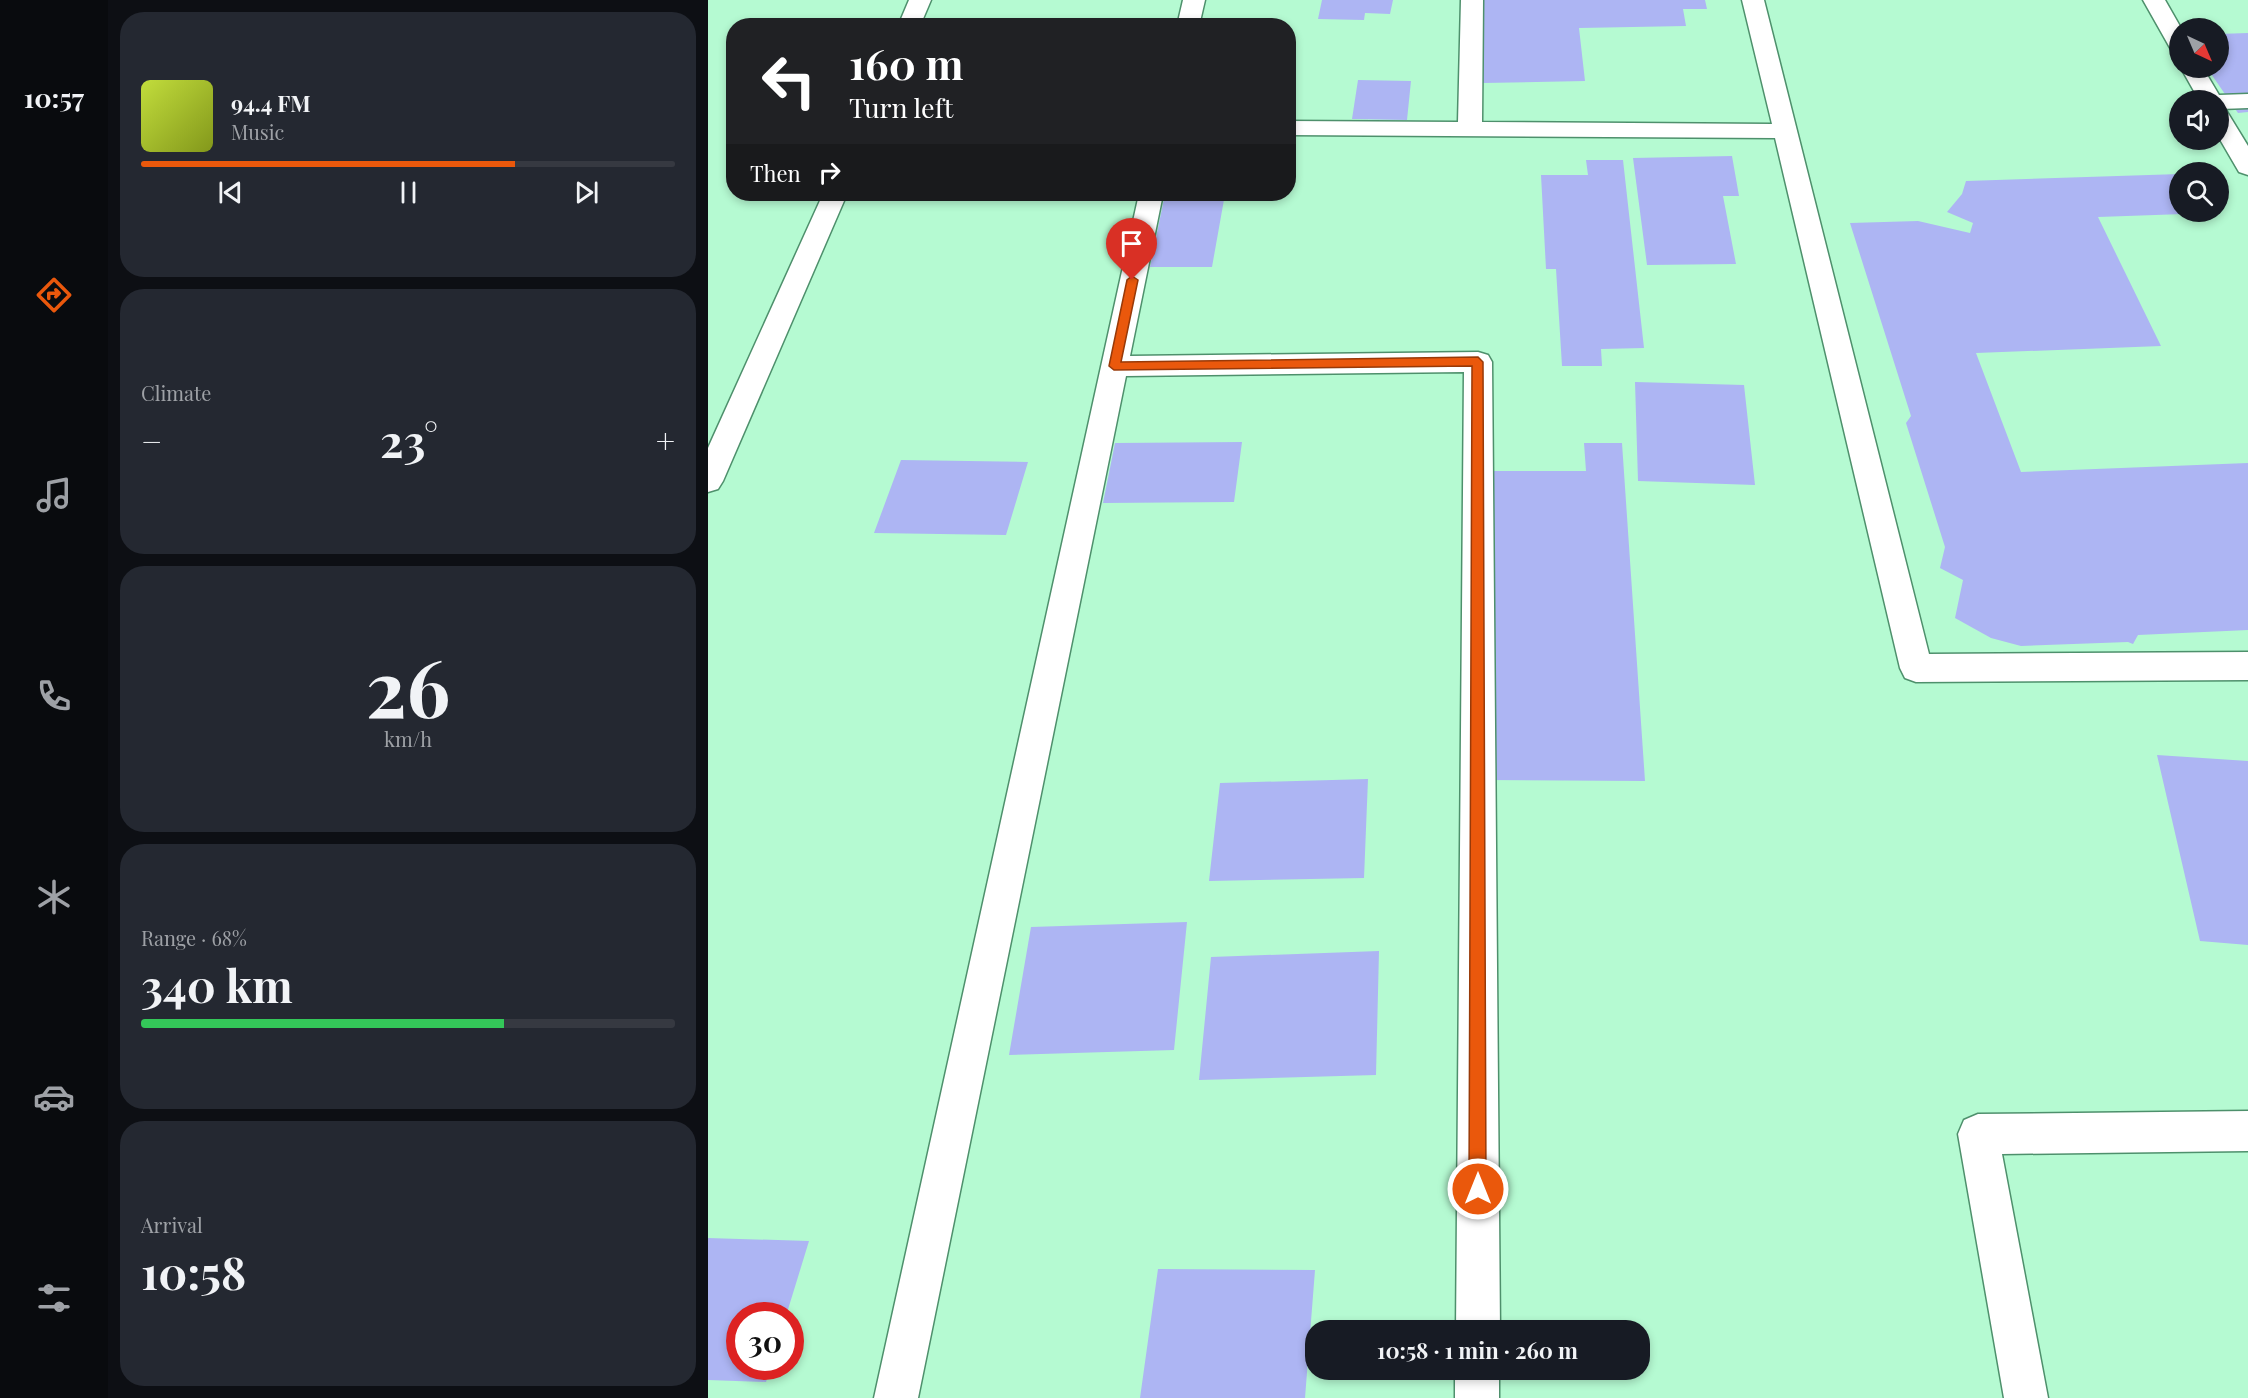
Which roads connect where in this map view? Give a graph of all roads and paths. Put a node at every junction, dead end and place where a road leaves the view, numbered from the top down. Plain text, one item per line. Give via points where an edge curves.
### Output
1 (920, 0) edge
2 (1194, 0) edge
3 (1472, 0) edge
4 (1753, 0) edge
5 (2154, 0) edge
6 (912, 18) edge
7 (1190, 18) edge
8 (2169, 27) edge
9 (2248, 101) edge
10 (2229, 102) edge
11 (1296, 128) edge
12 (1470, 129) junction
13 (1785, 131) junction
14 (2229, 134) edge
15 (2248, 167) edge
16 (832, 201) edge
17 (1149, 201) edge
18 (1114, 366) junction
19 (708, 481) edge
20 (2248, 666) edge
21 (2248, 1131) edge
22 (1478, 1320) edge
23 (1478, 1380) edge
24 (896, 1398) edge
25 (1478, 1398) edge
26 (2026, 1398) edge

1 - 6 street
2 - 7 street
3 - 12 street
4 - 13 street
5 - 8 street
9 - 10 street
11 - 12 street
12 - 13 street
13 - 20 street via 1916,668
14 - 15 street
16 - 19 street
17 - 18 street
18 - 22 street via 1478,362
18 - 24 street
21 - 26 street via 1978,1134
23 - 25 street

